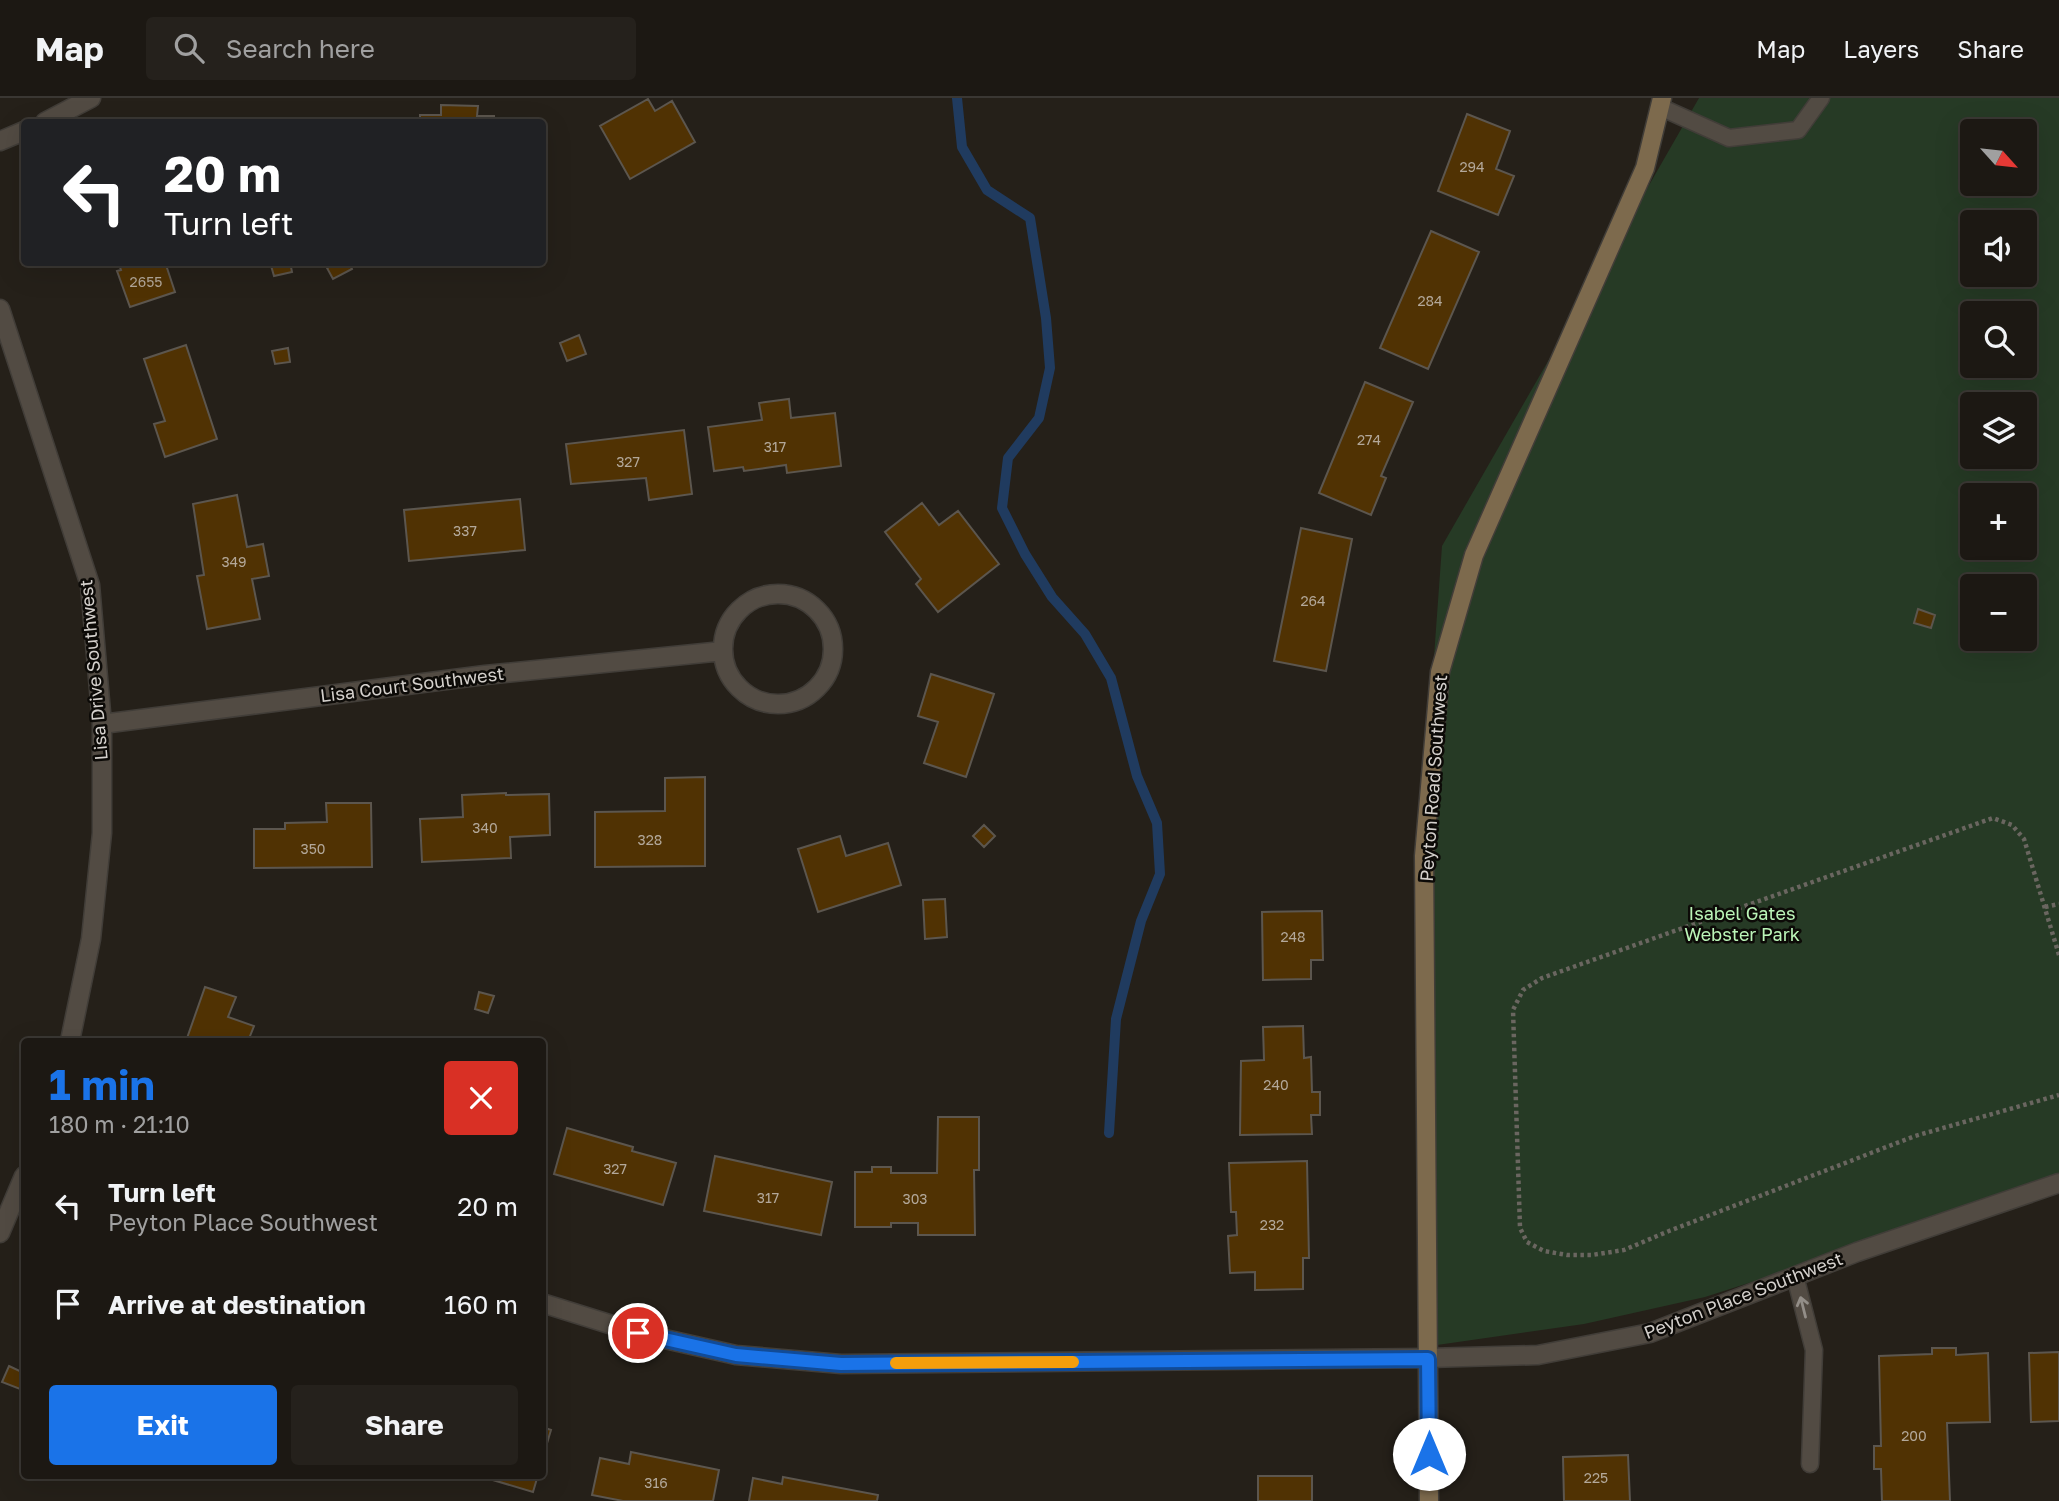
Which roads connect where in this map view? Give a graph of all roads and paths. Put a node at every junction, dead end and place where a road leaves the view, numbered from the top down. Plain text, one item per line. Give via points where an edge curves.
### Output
1 (91, 98) edge
2 (1821, 98) edge
3 (1661, 103) edge
4 (52, 119) edge
5 (21, 132) edge
6 (0, 141) edge
7 (0, 309) edge
8 (723, 652) junction
9 (102, 724) junction
10 (2059, 904) edge
11 (2045, 908) junction
12 (2059, 956) edge
13 (71, 1038) edge
14 (2059, 1095) edge
15 (2059, 1183) edge
16 (21, 1184) edge
17 (0, 1233) edge
18 (1795, 1276) junction
19 (546, 1304) edge
20 (1428, 1359) junction
21 (1810, 1464) dead end
22 (1429, 1501) edge

1 - 4 street
2 - 3 lane via 1798,130 1729,138
3 - 20 street, Peyton Road Southwest via 1645,169 1474,555 1440,672 1424,856
5 - 6 street
7 - 9 street, Lisa Drive Southwest via 90,585
8 - 8 street via 728,673 740,690 759,701 780,704 801,698 818,685 830,667 832,646 827,625 815,607 796,596 774,593 754,599 737,612 725,630
8 - 9 street, Lisa Court Southwest via 485,675
9 - 13 street, Lisa Drive Southwest via 102,833 93,925
10 - 11 path
11 - 12 path
11 - 14 path via 2024,839 2012,825 1993,818 1542,978 1523,990 1513,1010 1520,1228 1527,1242 1544,1251 1592,1255 1624,1250 1915,1136
15 - 18 street, Peyton Place Southwest
16 - 17 street
18 - 20 street, Peyton Place Southwest via 1650,1333 1538,1355
21 -> 18 lane via 1814,1350
19 - 20 street, Peyton Place Southwest via 638,1333 736,1355 841,1364
20 - 22 street, Peyton Road Southwest

